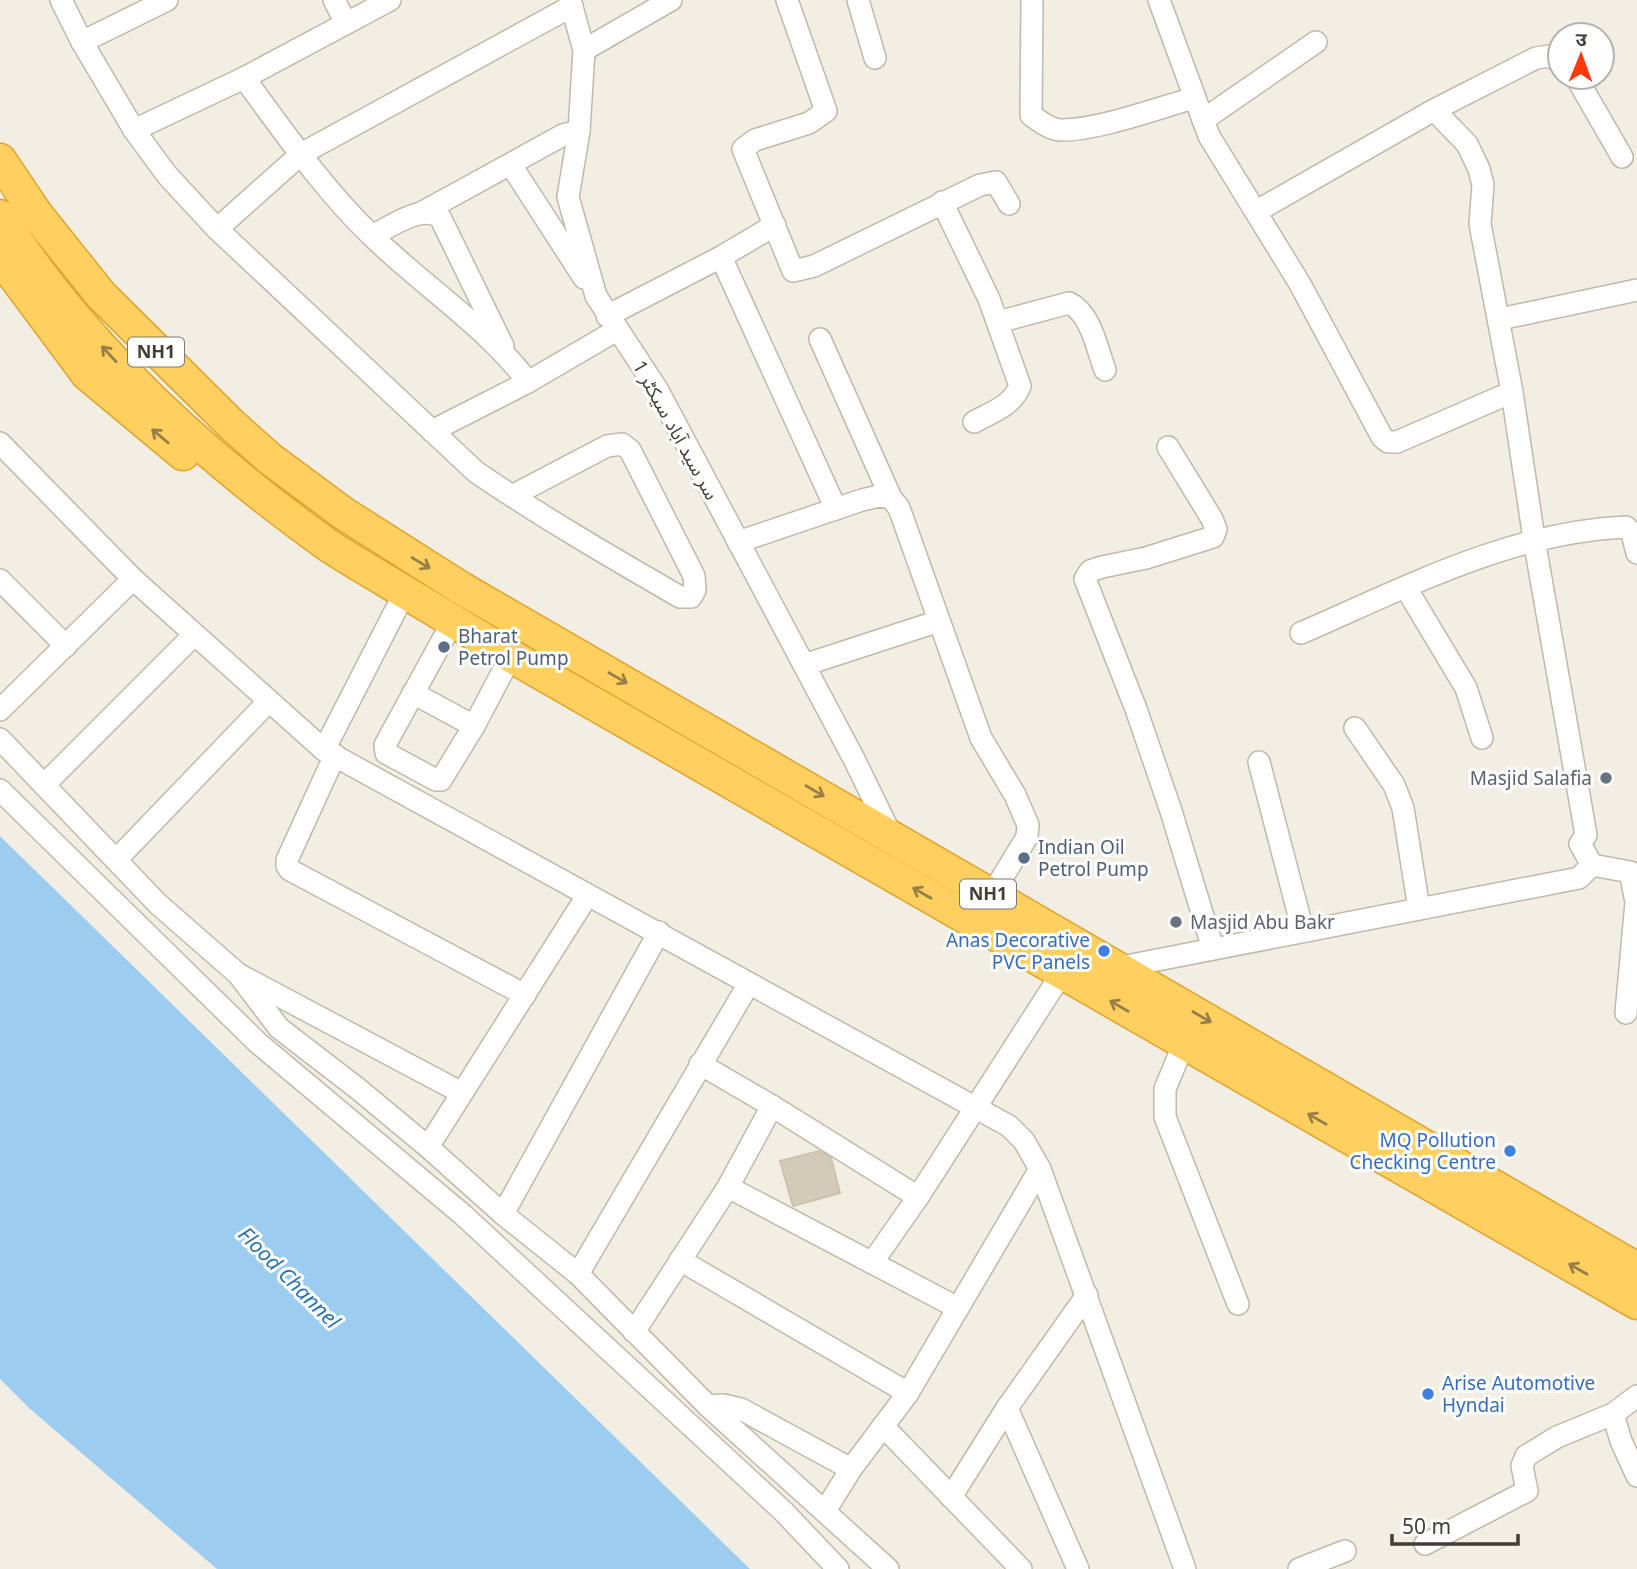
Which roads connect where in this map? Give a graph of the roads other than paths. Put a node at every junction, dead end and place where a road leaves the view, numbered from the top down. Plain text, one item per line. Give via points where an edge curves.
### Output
1 (61, 0) edge
2 (167, 0) edge
3 (334, 0) edge
4 (390, 0) edge
5 (671, 0) edge
6 (787, 0) edge
7 (858, 0) edge
8 (1032, 0) edge
9 (1159, 0) edge
10 (571, 3) edge
11 (346, 23) junction
12 (82, 42) junction
13 (1316, 42) dead end
14 (584, 50) junction
15 (1546, 56) edge
16 (875, 58) dead end
17 (244, 78) junction
18 (1584, 91) edge
19 (1194, 98) junction
20 (1434, 110) junction
21 (1203, 120) junction
22 (134, 130) junction
23 (579, 131) junction
24 (0, 136) edge
25 (301, 154) junction
26 (1622, 157) dead end
27 (0, 160) edge
28 (511, 165) junction
29 (942, 202) junction
30 (1009, 204) dead end
31 (1257, 211) junction
32 (421, 213) junction
33 (0, 216) edge
34 (775, 225) junction
35 (217, 229) junction
36 (372, 236) junction
37 (0, 257) edge
38 (721, 257) junction
39 (1637, 290) edge
40 (596, 296) junction
41 (1500, 319) junction
42 (998, 322) junction
43 (612, 323) junction
44 (820, 339) dead end
45 (507, 355) junction
46 (1105, 370) dead end
47 (528, 382) junction
48 (1513, 392) junction
49 (974, 422) dead end
50 (432, 431) junction
51 (0, 443) edge
52 (1168, 447) dead end
53 (512, 496) junction
54 (891, 498) junction
55 (836, 509) junction
56 (378, 536) junction
57 (1534, 539) junction
58 (738, 542) junction
59 (1637, 553) edge
60 (360, 565) junction
61 (133, 579) junction
62 (0, 580) edge
63 (1406, 588) junction
64 (405, 592) junction
65 (453, 621) junction
66 (939, 621) junction
67 (1301, 633) dead end
68 (194, 635) junction
69 (66, 646) junction
70 (511, 656) junction
71 (804, 664) junction
72 (413, 693) junction
73 (268, 702) junction
74 (0, 709) edge
75 (474, 726) junction
76 (1354, 727) dead end
77 (1482, 738) dead end
78 (0, 739) edge
79 (329, 752) junction
80 (1259, 762) dead end
81 (44, 785) junction
82 (0, 790) edge
83 (891, 835) junction
84 (116, 860) junction
85 (1592, 865) junction
86 (587, 895) junction
87 (991, 896) junction
88 (1419, 909) junction
89 (1303, 931) junction
90 (660, 932) junction
91 (1213, 949) junction
92 (1116, 968) junction
93 (1062, 973) junction
94 (238, 974) junction
95 (748, 985) junction
96 (525, 995) junction
97 (1626, 1013) dead end
98 (1184, 1043) junction
99 (699, 1065) junction
100 (462, 1093) junction
101 (772, 1106) junction
102 (976, 1108) junction
103 (428, 1147) junction
104 (1040, 1169) junction
105 (728, 1187) junction
106 (918, 1197) junction
107 (503, 1214) junction
108 (680, 1260) junction
109 (872, 1263) junction
110 (1637, 1269) edge
111 (578, 1274) junction
112 (1087, 1295) junction
113 (1637, 1303) edge
114 (1237, 1304) dead end
115 (958, 1308) junction
116 (634, 1332) junction
117 (908, 1393) junction
118 (1637, 1396) edge
119 (708, 1406) junction
120 (1007, 1408) junction
121 (1613, 1414) junction
122 (883, 1426) junction
123 (851, 1469) junction
124 (1637, 1476) edge
125 (951, 1497) junction
126 (825, 1511) junction
127 (1425, 1544) dead end
128 (1345, 1552) dead end
129 (838, 1569) edge
130 (888, 1569) edge
131 (1021, 1569) edge
132 (1077, 1569) edge
133 (1185, 1569) edge
134 (1298, 1569) edge

1 - 12 street
2 - 12 street
3 - 11 street
4 - 11 street
5 - 14 street
6 - 34 street via 826,111 809,123 755,140 743,149
7 - 16 street
8 - 19 street via 1031,115 1044,125 1058,130 1089,127
9 - 19 street
10 - 14 street, سر سید آباد سیکٹر 1
10 - 25 street
11 - 17 street
12 - 22 street
13 - 21 street
14 - 23 street, سر سید آباد سیکٹر 1
15 - 20 street
17 - 22 street
17 - 25 street
18 - 26 street
19 - 21 street
20 - 31 street
20 - 41 street via 1467,144 1479,169 1483,186 1480,224
21 - 31 street
22 - 35 street via 167,175
23 - 28 street
23 - 40 street, سر سید آباد سیکٹر 1 via 568,197
24 - 56 highway via 55,219 140,322 349,504
25 - 35 street
25 - 36 street
27 - 56 highway, NH1 via 68,257 141,337 269,458
28 - 32 street
28 - 40 street
29 - 30 street via 996,182
29 - 34 street via 814,266 793,271
29 - 42 street
31 - 48 street via 1388,442
32 - 36 street
32 - 45 street via 440,217
60 -> 33 highway, NH1 via 226,465 169,414 56,294
34 - 38 street
35 - 50 street
36 - 45 street
60 -> 37 highway via 299,541 175,448 87,374
38 - 43 street
38 - 55 street
39 - 41 street
40 - 43 street, سر سید آباد سیکٹر 1
41 - 48 street
42 - 46 street via 1069,303 1077,306
42 - 49 street via 1020,386 1010,402
43 - 47 street
43 - 58 street, سر سید آباد سیکٹر 1 via 657,389
44 - 54 street
45 - 47 street
47 - 50 street
48 - 57 street
50 - 53 street
51 - 61 street
52 - 91 street via 1212,519 1213,537 1102,567 1090,571 1085,579 1141,722
53 - 53 street via 607,446 622,444 630,450 694,576 695,590 691,597 680,597
54 - 55 street via 879,496
54 - 66 street via 899,508
55 - 58 street
56 -> 83 highway, NH1
57 - 59 street via 1626,527
57 - 63 street
57 - 85 street via 1586,835 1580,844
58 - 71 street, سر سید آباد سیکٹر 1
60 - 64 highway, NH1
61 - 68 street
61 - 69 street
62 - 69 street
63 - 67 street
63 - 77 street via 1466,688
64 - 65 highway, NH1
64 - 79 street
65 - 70 highway, NH1
65 - 72 street
66 - 71 street
66 - 87 street via 981,738 1028,825 1027,837
68 - 73 street
68 - 81 street
69 - 74 street
70 - 75 street
93 -> 70 highway, NH1
71 - 83 street, سر سید آباد سیکٹر 1
72 - 75 street
72 - 75 street via 384,745 386,753 441,780
73 - 79 street
73 - 84 street
76 - 88 street via 1394,785 1403,808
78 - 81 street
79 - 86 street
79 - 96 street via 286,866
80 - 89 street
81 - 84 street
82 - 129 street via 258,1043 461,1214 784,1513
83 - 87 highway, NH1
84 - 94 street
85 - 88 street via 1579,878
85 - 97 street via 1630,872 1636,902
86 - 90 street
86 - 96 street
87 - 92 highway, NH1
88 - 89 street
89 - 91 street
90 - 95 street
90 - 107 street
91 - 92 street
92 -> 110 highway, NH1
98 -> 93 highway, NH1
93 - 102 street
94 - 100 street
94 - 103 street via 279,1028
95 - 99 street
95 - 102 street
96 - 100 street
113 -> 98 highway, NH1
98 - 114 street via 1165,1090 1165,1117
99 - 101 street
99 - 111 street
100 - 103 street
101 - 105 street
101 - 106 street
102 - 104 street via 1009,1126
102 - 106 street
103 - 107 street
104 - 112 street
104 - 115 street
105 - 108 street
105 - 109 street
106 - 109 street
107 - 111 street
108 - 116 street
108 - 117 street
109 - 115 street
111 - 116 street
112 - 120 street
112 - 133 street
115 - 117 street
116 - 119 street
117 - 122 street
118 - 121 street
119 - 123 street via 741,1409
119 - 126 street
120 - 125 street
120 - 132 street
121 - 124 street
121 - 127 street via 1557,1437 1526,1456 1522,1466 1527,1491
122 - 123 street
122 - 125 street
123 - 126 street
125 - 131 street
126 - 130 street
128 - 134 street

